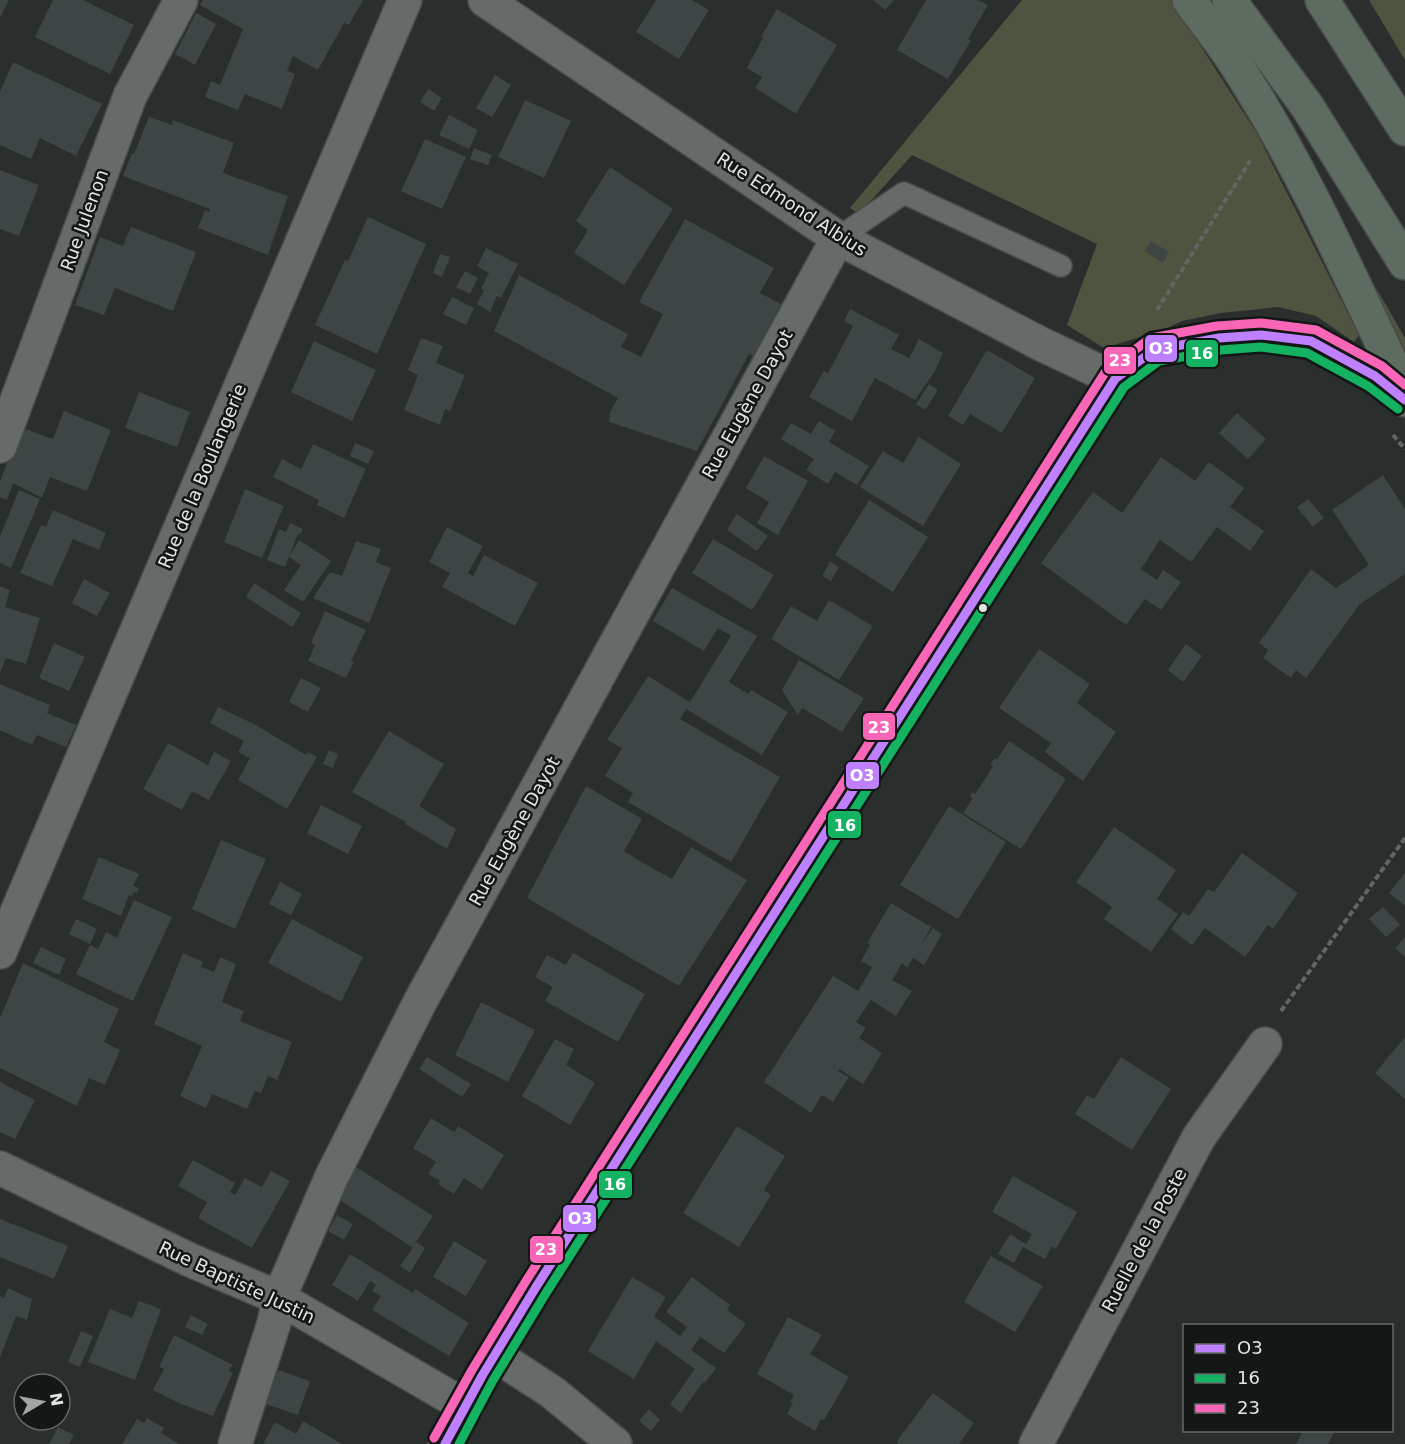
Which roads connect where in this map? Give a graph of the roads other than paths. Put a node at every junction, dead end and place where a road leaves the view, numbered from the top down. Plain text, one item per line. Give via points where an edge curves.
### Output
1 (181, 0) edge
2 (405, 0) edge
3 (485, 0) edge
4 (1189, 0) edge
5 (1229, 0) edge
6 (1322, 0) edge
7 (1405, 129) edge
8 (838, 238) junction
9 (1405, 263) edge
10 (1061, 266) dead end
11 (1115, 379) junction
12 (1405, 392) edge
13 (1405, 400) edge
14 (0, 446) edge
15 (0, 952) edge
16 (1265, 1044) road end
17 (0, 1168) edge
18 (279, 1298) junction
19 (495, 1355) junction
20 (467, 1407) junction
21 (235, 1444) edge
22 (445, 1444) edge
23 (615, 1444) edge
24 (1036, 1444) edge

1 - 14 street, Rue Julenon via 130,96
2 - 15 street, Rue de la Boulangerie
3 - 8 street, Rue Edmond Albius
4 - 12 highway via 1235,62 1280,138
5 - 9 highway via 1307,106
6 - 7 highway
8 - 10 lane via 904,193
8 - 11 street, Rue Edmond Albius
8 - 18 street, Rue Eugène Dayot via 420,1002 332,1176
11 - 13 street via 1154,350 1261,335 1311,341 1375,376
11 - 19 street
16 - 24 street, Ruelle de la Poste via 1199,1137
17 - 18 street, Rue Baptiste Justin
18 - 20 street, Rue Baptiste Justin
18 - 21 street, Rue Eugène Dayot
19 - 20 street
19 - 23 street via 552,1392
20 - 22 street

